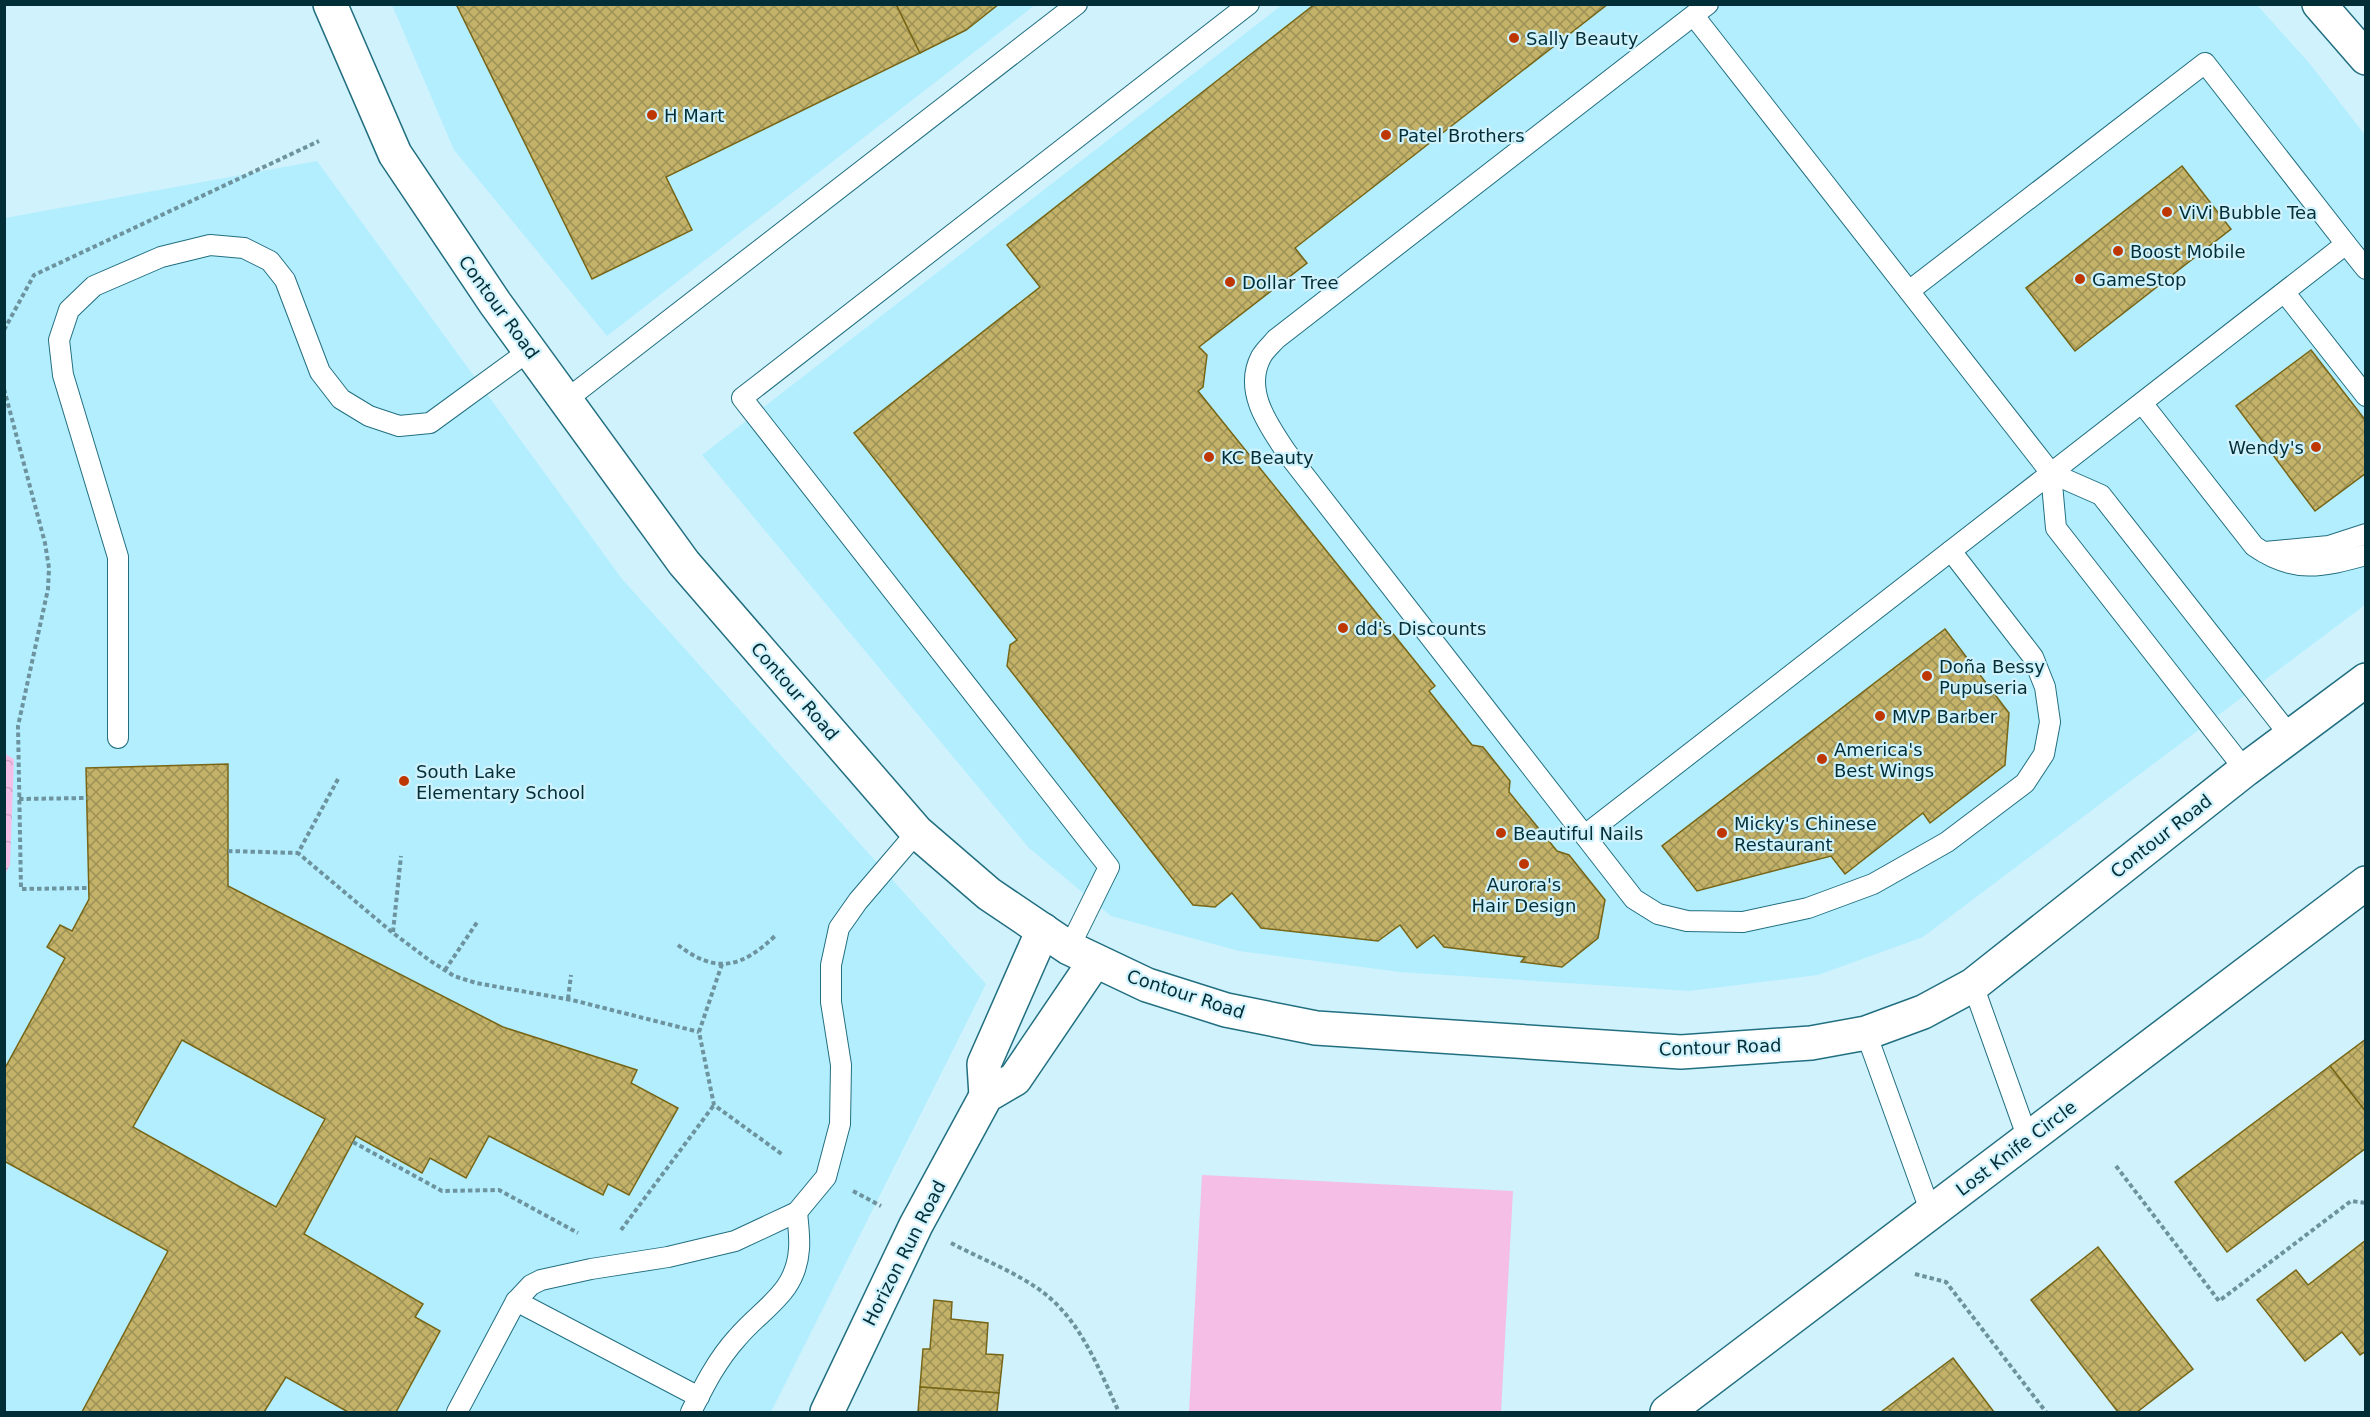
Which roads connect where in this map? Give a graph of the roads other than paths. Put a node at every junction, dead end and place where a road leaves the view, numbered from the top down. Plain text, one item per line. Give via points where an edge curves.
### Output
1 (330, 4) edge
2 (1077, 4) edge
3 (1249, 4) edge
4 (2319, 4) edge
5 (1701, 10) edge
6 (2366, 57) edge
7 (2346, 244) junction
8 (2366, 269) edge
9 (1909, 291) junction
10 (2285, 293) junction
11 (530, 350) junction
12 (2366, 396) edge
13 (566, 400) junction
14 (2142, 403) junction
15 (2051, 473) junction
16 (2366, 534) edge
17 (1951, 551) junction
18 (2263, 552) junction
19 (2366, 555) edge
20 (2366, 680) edge
21 (2291, 737) junction
22 (118, 738) dead end
23 (2245, 770) junction
24 (916, 832) junction
25 (1585, 835) junction
26 (2366, 883) edge
27 (1069, 946) junction
28 (1973, 985) junction
29 (1866, 1033) junction
30 (986, 1096) junction
31 (2028, 1139) junction
32 (797, 1212) junction
33 (1931, 1213) junction
34 (516, 1301) junction
35 (695, 1405) edge
36 (457, 1413) edge
37 (827, 1413) edge
38 (1667, 1413) edge

1 - 11 street, Contour Road via 395,154
2 - 13 lane
3 - 27 lane via 742,398 1108,867
4 - 6 street
5 - 9 lane
5 - 25 lane via 1276,339 1261,357 1256,376 1264,418 1287,453
7 - 8 lane
7 - 9 lane via 2205,63
7 - 10 lane
9 - 15 lane
10 - 12 lane
10 - 14 lane
11 - 13 street, Contour Road
11 - 22 lane via 430,423 399,426 369,416 340,399 320,372 285,280 270,261 244,248 210,245 161,257 94,286 69,310 59,340 63,375 118,556
13 - 24 street, Contour Road via 684,563
14 - 15 lane
14 - 18 lane via 2254,546
15 - 17 lane
15 - 21 lane via 2101,495
15 - 23 lane via 2056,528
16 - 18 lane via 2330,546
17 - 25 lane
17 - 25 lane via 2033,657 2045,687 2050,722 2044,754 2025,783 1947,842 1873,884 1808,908 1743,922 1687,921 1658,914 1634,899
18 - 19 lane via 2277,561 2306,567
20 - 21 street, Contour Road
21 - 23 street, Contour Road
23 - 28 street, Contour Road
24 - 27 street, Contour Road via 989,894
24 - 32 lane via 839,928 831,965 831,1002 841,1065 840,1124 826,1177
26 - 31 street, Lost Knife Circle
27 - 29 street, Contour Road via 1147,985 1226,1010 1316,1028 1680,1052 1811,1043
27 - 30 street via 1015,1079
27 - 30 street via 984,1064
28 - 29 street, Contour Road via 1923,1012
28 - 31 lane
29 - 33 lane
30 - 37 street, Horizon Run Road via 916,1225
31 - 33 street, Lost Knife Circle
32 - 34 lane via 735,1241 541,1280
32 - 35 lane via 800,1248 790,1285 737,1337
33 - 38 street, Lost Knife Circle
34 - 35 lane
34 - 36 lane

